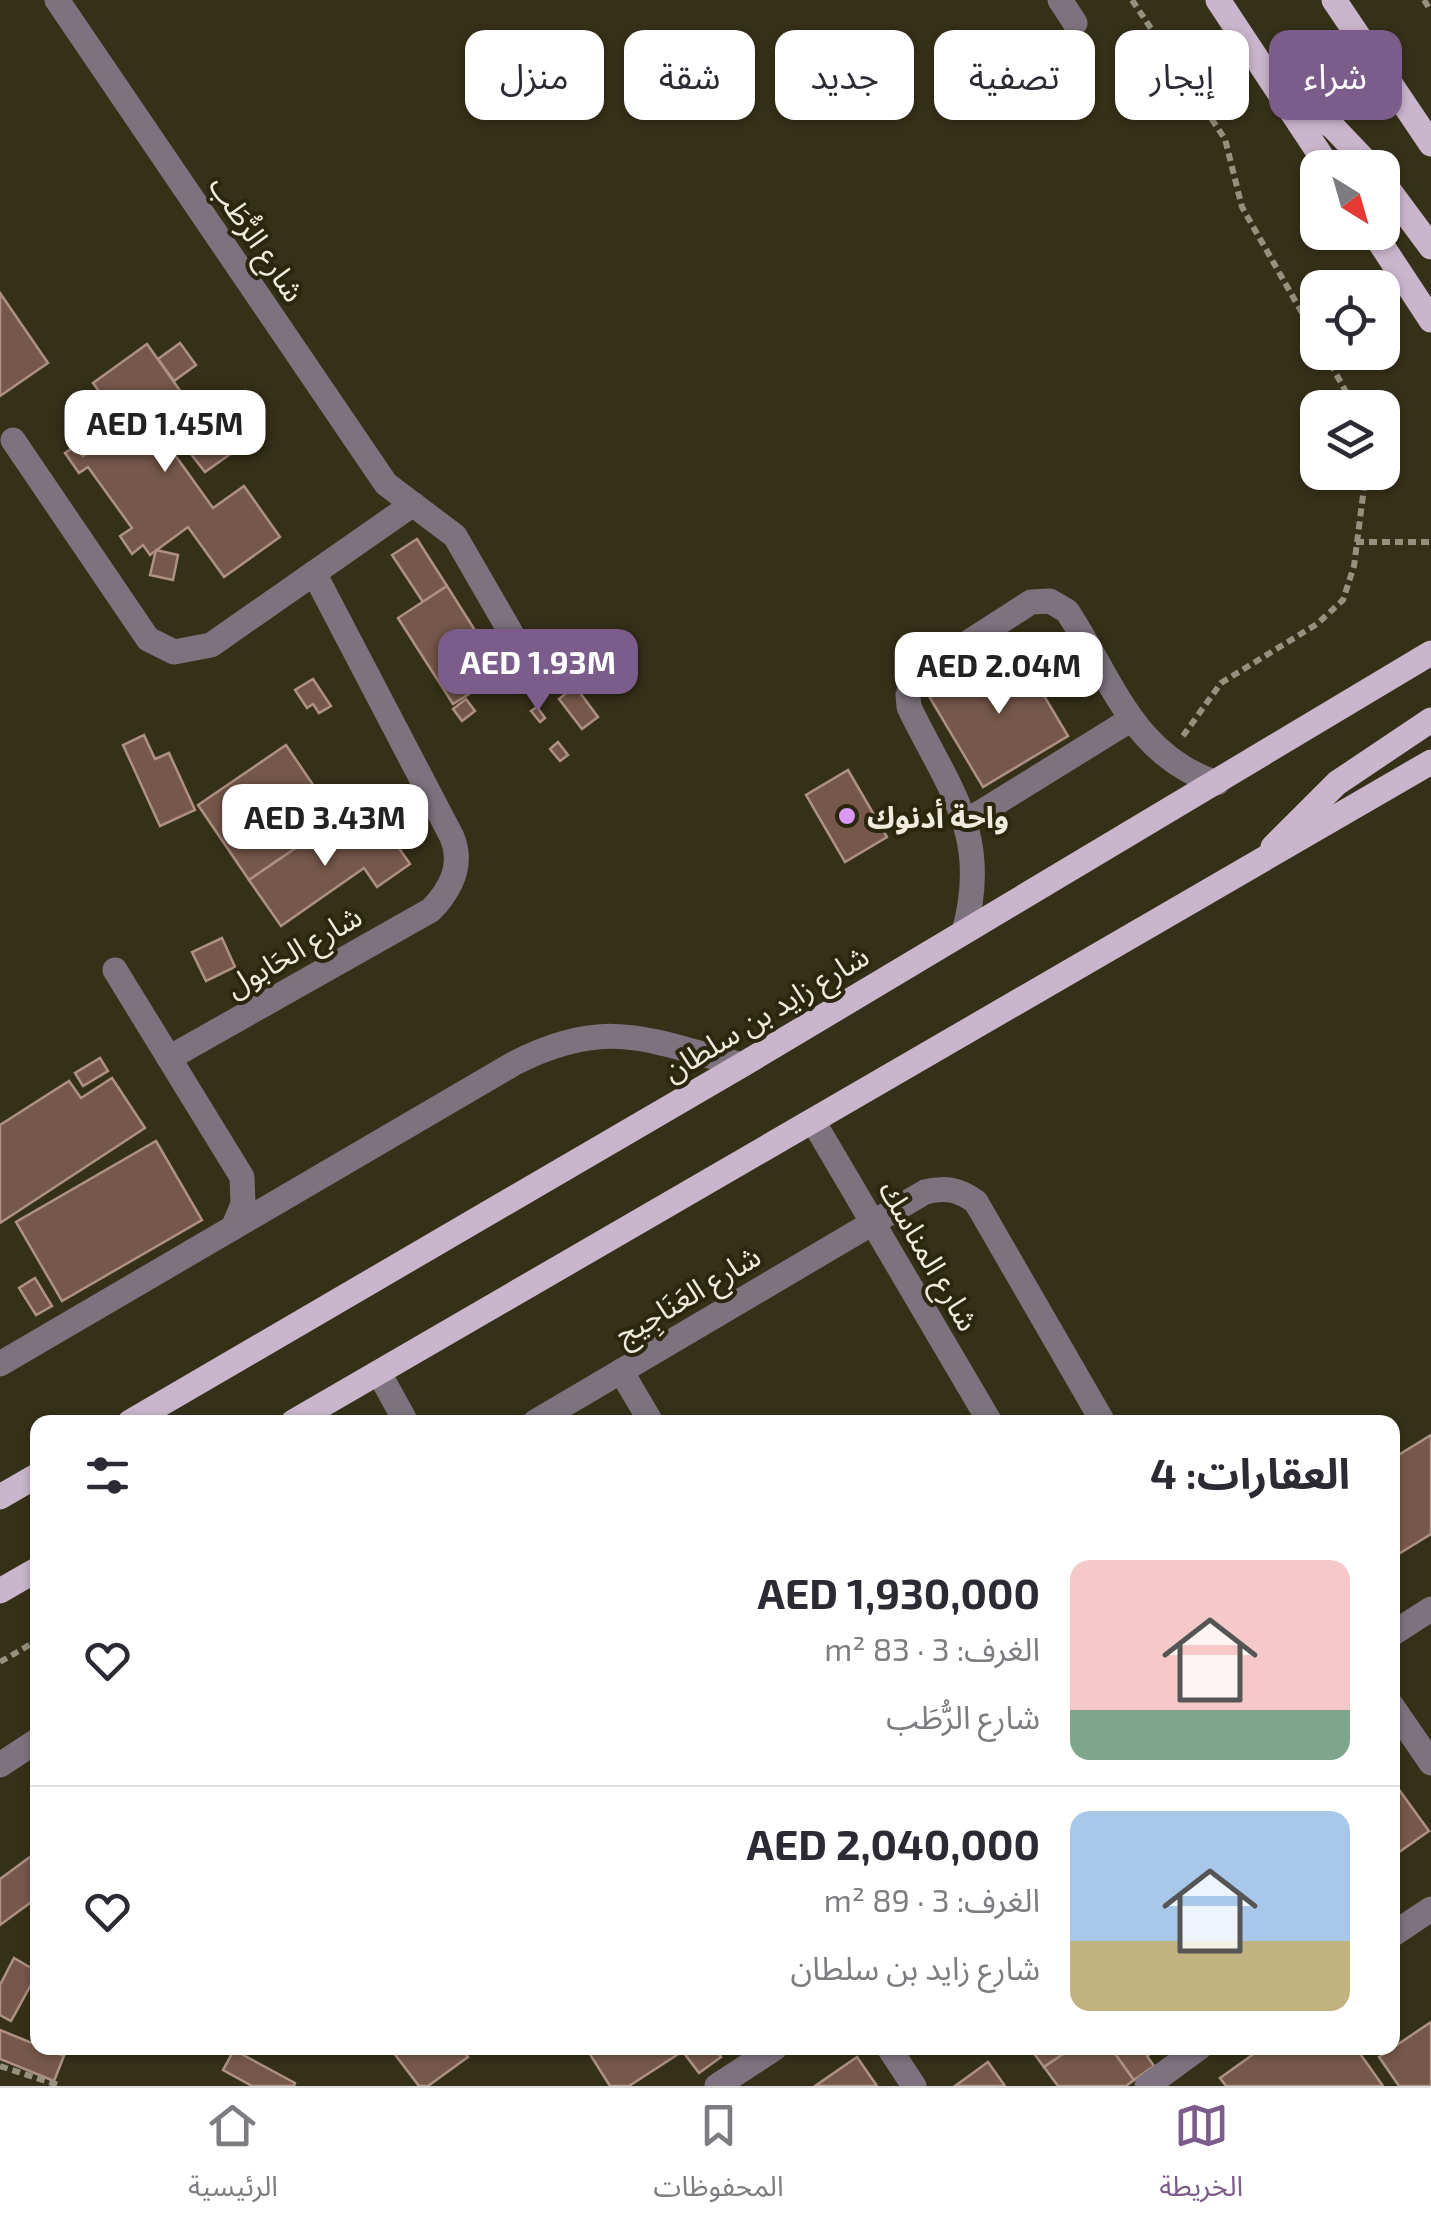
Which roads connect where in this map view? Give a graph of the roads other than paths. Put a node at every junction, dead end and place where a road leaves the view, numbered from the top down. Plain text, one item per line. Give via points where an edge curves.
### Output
1 (57, 0) edge
2 (1060, 0) edge
3 (1218, 0) edge
4 (1334, 0) edge
5 (1075, 22) dead end
6 (1269, 77) edge
7 (1298, 120) edge
8 (1322, 120) edge
9 (1431, 144) edge
10 (1318, 150) edge
11 (1355, 150) edge
12 (1400, 205) edge
13 (1431, 247) edge
14 (1385, 250) edge
15 (1431, 320) edge
16 (13, 440) dead end
17 (414, 504) junction
18 (314, 573) junction
19 (1431, 653) edge
20 (530, 666) dead end
21 (1130, 720) junction
22 (1431, 720) edge
23 (1431, 762) edge
24 (1431, 782) edge
25 (1217, 783) junction
26 (1388, 788) junction
27 (967, 821) junction
28 (1260, 862) junction
29 (964, 932) junction
30 (115, 970) dead end
31 (169, 1058) junction
32 (742, 1064) junction
33 (813, 1122) junction
34 (242, 1177) junction
35 (294, 1193) junction
36 (872, 1222) junction
37 (233, 1228) junction
38 (0, 1364) edge
39 (622, 1371) junction
40 (379, 1373) junction
41 (142, 1415) edge
42 (304, 1415) edge
43 (402, 1415) edge
44 (547, 1415) edge
45 (647, 1415) edge
46 (986, 1415) edge
47 (1099, 1415) edge
48 (30, 1480) edge
49 (0, 1497) edge
50 (30, 1574) edge
51 (0, 1591) edge
52 (1431, 1608) edge
53 (1400, 1629) edge
54 (1400, 1718) edge
55 (30, 1745) edge
56 (1431, 1763) edge
57 (0, 1765) edge
58 (1431, 1909) edge
59 (1400, 1930) edge
60 (764, 2055) edge
61 (893, 2055) edge
62 (1190, 2055) edge
63 (717, 2086) edge
64 (914, 2086) edge
65 (1147, 2086) edge

1 - 17 street, شارع الرُّطَب via 386,484
2 - 5 street
3 - 6 main road
4 - 9 main road
7 - 10 main road
8 - 11 main road
12 - 13 main road
14 - 15 main road
16 - 18 street via 139,627 160,648 200,651
17 - 18 street
17 - 20 street, شارع الرُّطَب via 455,536
18 - 31 street, شارع الحَابول via 452,838 453,880 430,910
19 - 25 main road, شارع زايد بن سلطان
21 - 25 street via 1168,760
21 - 27 street
21 - 27 street via 1067,611 1050,601 1031,602 924,668 910,685 909,707
22 - 28 main road via 1337,784
23 - 26 main road
24 - 26 main road
25 - 29 main road, شارع زايد بن سلطان
26 - 28 main road
27 - 29 street via 974,866
28 - 33 main road
29 - 32 main road, شارع زايد بن سلطان
30 - 31 street
31 - 34 street
32 - 35 street via 625,1035 561,1041
32 - 41 main road, شارع زايد بن سلطان
33 - 36 street, شارع المناسك
33 - 40 main road
34 - 35 street
34 - 37 street via 243,1204
35 - 37 street
36 - 39 street, شارع العَنَاجِيج
36 - 46 street, شارع المناسك
36 - 47 street, شارع العَنَاجِيج via 939,1188 976,1202
37 - 38 street
39 - 44 street, شارع العَنَاجِيج
39 - 45 street
40 - 42 main road
40 - 43 street
48 - 49 main road
50 - 51 main road
52 - 53 street
54 - 56 street
55 - 57 street
58 - 59 street
60 - 63 street
61 - 64 street
62 - 65 street

